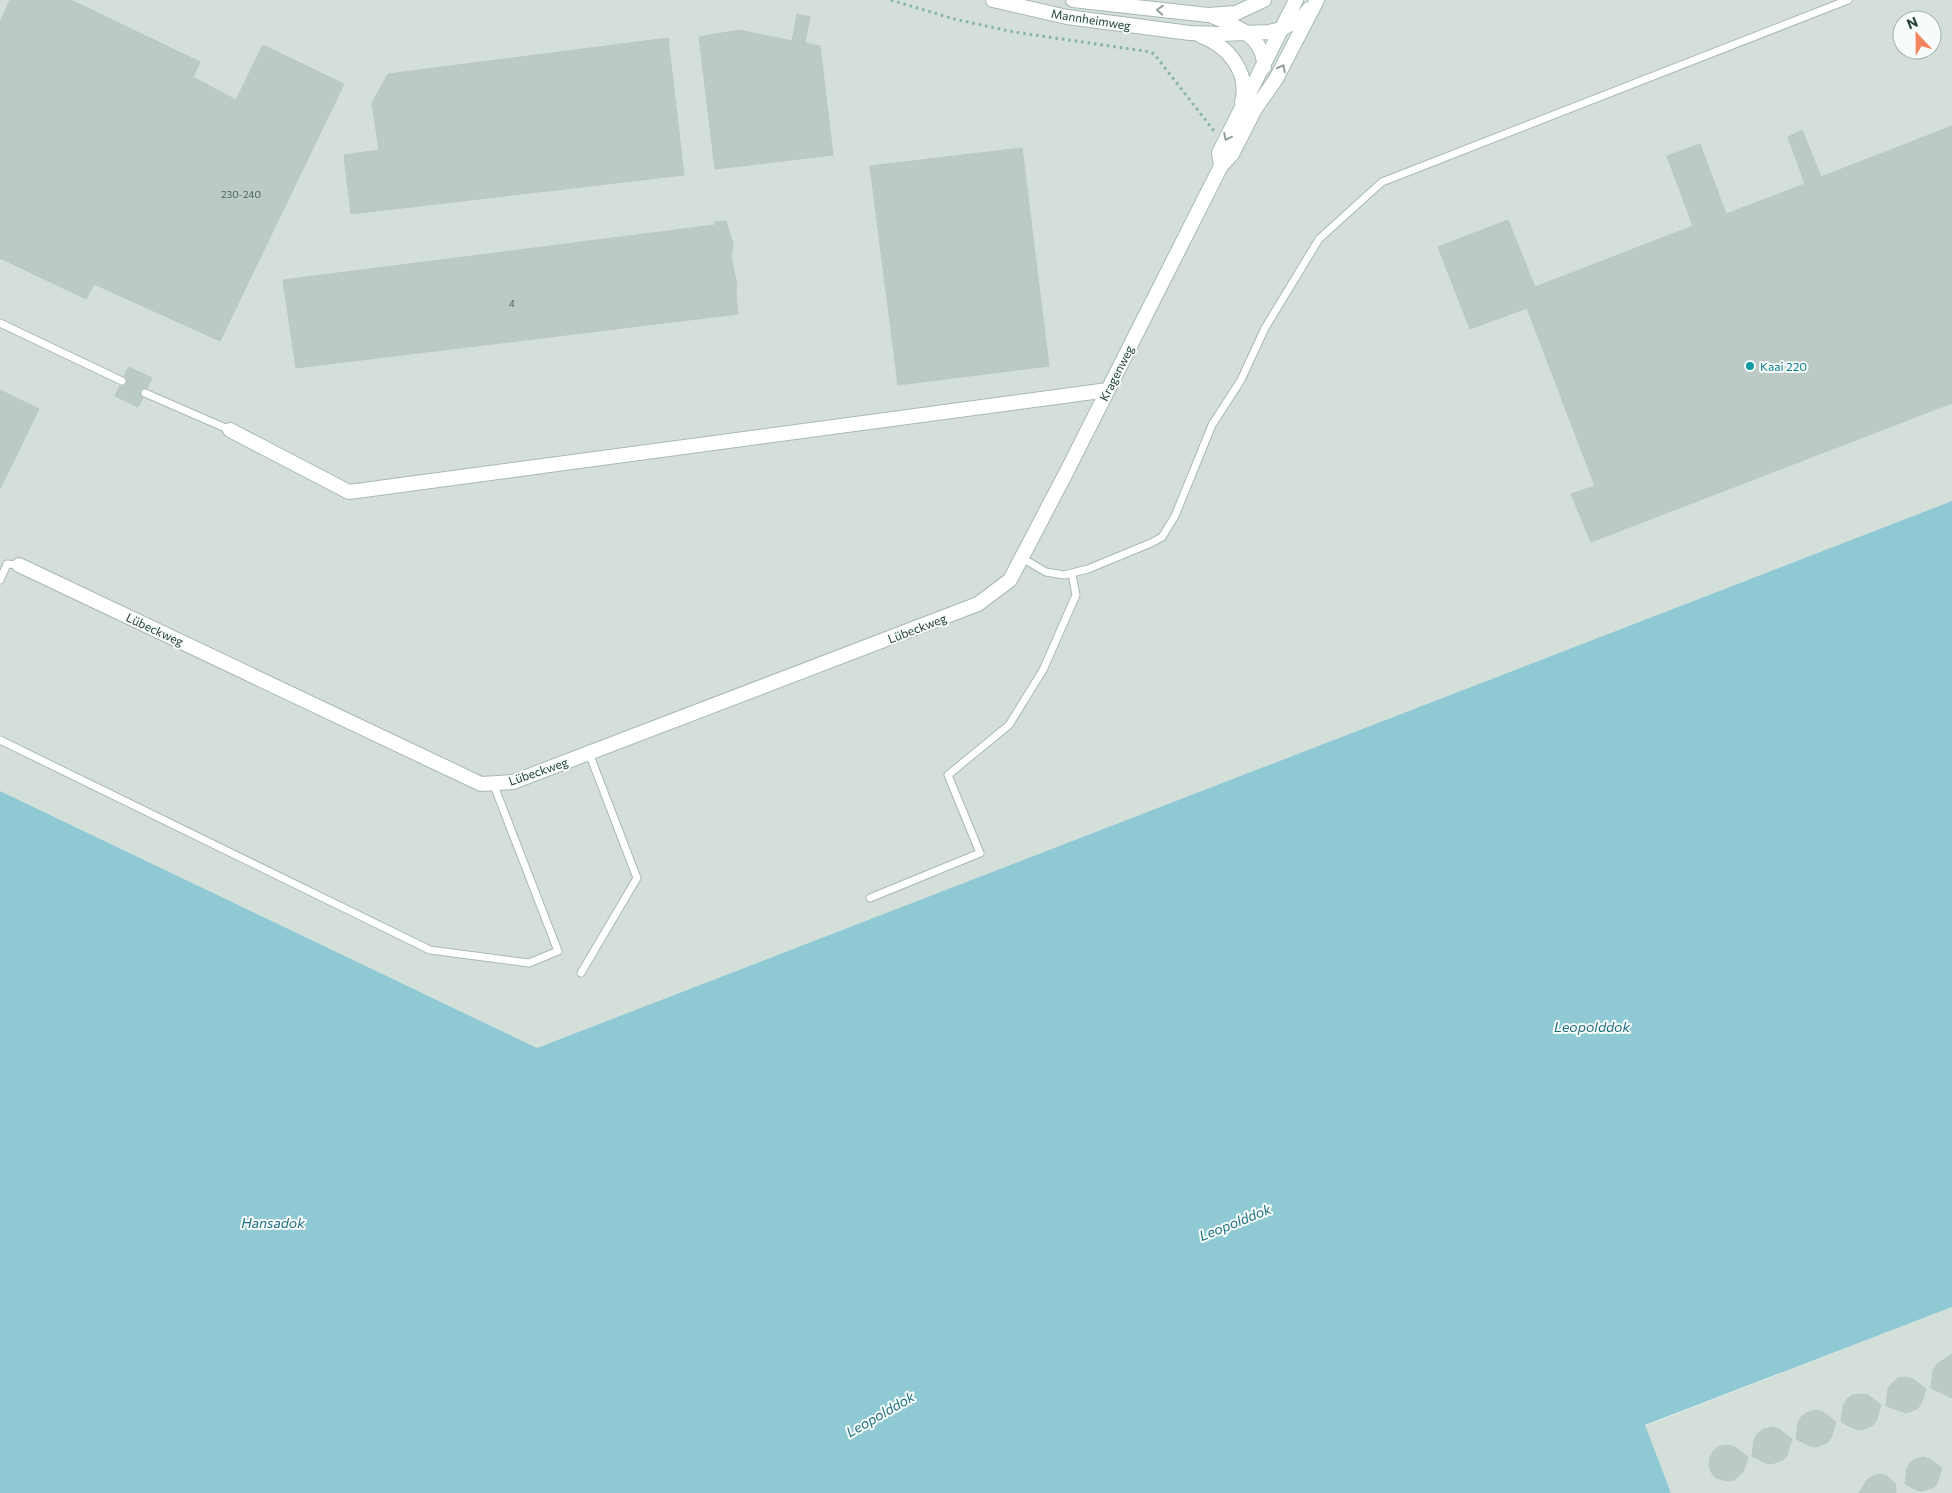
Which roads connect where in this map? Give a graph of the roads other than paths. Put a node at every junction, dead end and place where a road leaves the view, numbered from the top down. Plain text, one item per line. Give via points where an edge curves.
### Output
1 (993, 0) edge
2 (1073, 0) edge
3 (1264, 0) edge
4 (1296, 0) edge
5 (1848, 0) edge
6 (1316, 1) edge
7 (1208, 15) junction
8 (1281, 29) junction
9 (1190, 33) junction
10 (1248, 34) junction
11 (1264, 62) junction
12 (1255, 109) junction
13 (1239, 114) junction
14 (1222, 166) junction
15 (0, 323) edge
16 (122, 382) dead end
17 (1108, 390) junction
18 (145, 393) dead end
19 (230, 430) joint
20 (1022, 558) junction
21 (19, 565) joint
22 (1072, 574) junction
23 (0, 580) edge
24 (1010, 580) joint
25 (0, 740) edge
26 (589, 753) junction
27 (493, 783) junction
28 (870, 898) dead end
29 (581, 973) dead end

1 - 9 street, Mannheimweg via 1067,17
7 -> 2 street, Mannheimweg
3 - 7 street, Mannheimweg via 1236,13
4 - 8 street, Kragenweg
5 - 22 lane via 1382,182 1319,239 1265,328 1241,380 1212,425 1175,516 1162,537
6 - 8 street, Kragenweg via 1302,18
12 -> 6 street, Kragenweg via 1276,78
7 - 10 street, Mannheimweg
8 - 10 street, Kragenweg
8 - 11 street, Kragenweg
9 - 10 street, Kragenweg
9 - 13 street, Kragenweg via 1213,40 1231,55 1242,82 1244,97
10 - 11 street, Mannheimweg via 1255,40
11 - 12 street
11 - 13 street, Kragenweg
12 - 14 street, Kragenweg via 1232,154
13 -> 14 street, Kragenweg via 1219,153
14 - 17 street, Kragenweg
15 - 16 lane
17 - 19 street via 349,492
17 - 20 street, Kragenweg
18 - 19 lane
20 - 22 lane via 1053,574
20 - 24 street, Kragenweg
21 - 23 lane via 7,564
21 - 27 street, Lübeckweg via 481,784
22 - 28 lane via 1076,595 1043,670 1010,725 948,775 980,854
24 - 26 street, Lübeckweg via 978,604
25 - 27 lane via 430,950 529,963 558,951
26 - 27 street, Lübeckweg via 513,782
26 - 29 lane via 637,878

